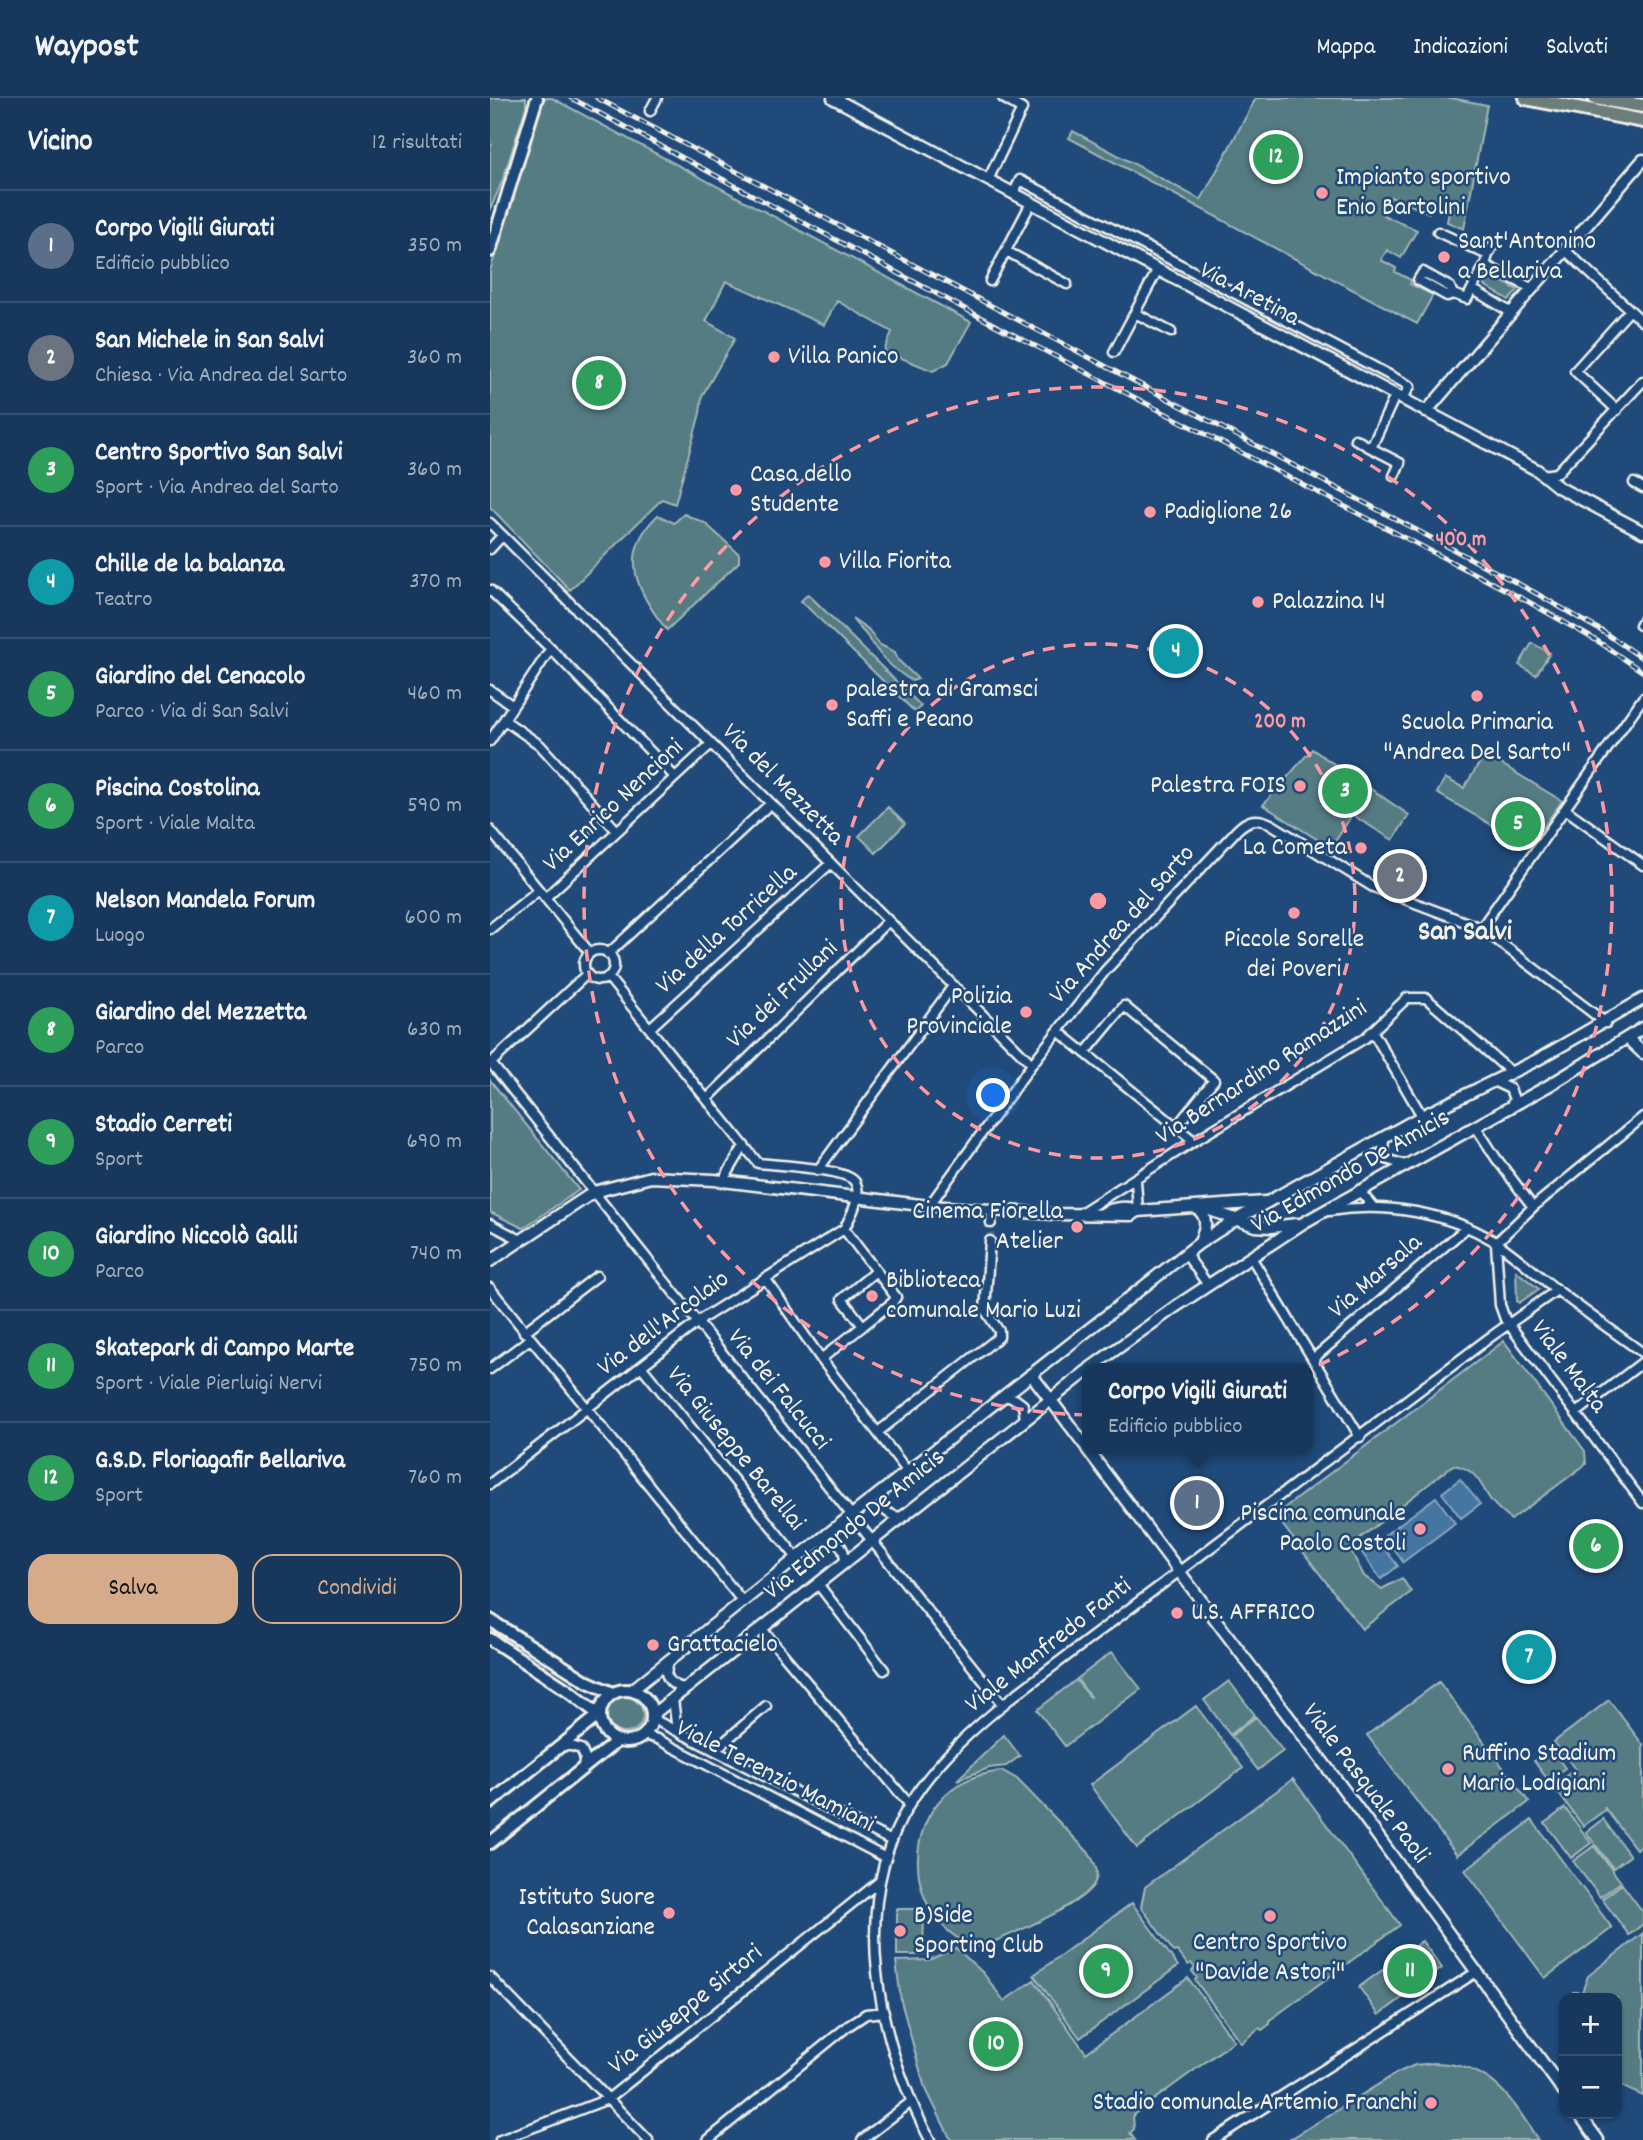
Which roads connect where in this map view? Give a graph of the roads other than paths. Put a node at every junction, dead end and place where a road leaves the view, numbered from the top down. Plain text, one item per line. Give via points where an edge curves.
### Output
1 (537, 98) edge
2 (657, 98) edge
3 (833, 98) edge
4 (1003, 98) edge
5 (1020, 98) edge
6 (1526, 98) edge
7 (1595, 98) edge
8 (1643, 100) edge
9 (1626, 103) junction
10 (1643, 106) edge
11 (1022, 109) junction
12 (650, 111) dead end
13 (1643, 121) edge
14 (1643, 160) edge
15 (988, 180) junction
16 (1013, 194) junction
17 (1031, 204) junction
18 (502, 206) junction
19 (490, 225) edge
20 (1438, 232) dead end
21 (1494, 244) dead end
22 (490, 251) edge
23 (1006, 251) junction
24 (1566, 251) junction
25 (1488, 255) junction
26 (1485, 265) junction
27 (1157, 271) junction
28 (990, 281) dead end
29 (1067, 284) dead end
30 (1472, 289) junction
31 (1533, 289) junction
32 (1453, 293) dead end
33 (1630, 310) junction
34 (1135, 313) junction
35 (1512, 313) junction
36 (1643, 322) edge
37 (1171, 332) dead end
38 (1114, 352) dead end
39 (1373, 366) junction
40 (1365, 381) junction
41 (1643, 381) edge
42 (1399, 398) junction
43 (1616, 410) junction
44 (1426, 412) junction
45 (1355, 439) dead end
46 (1371, 448) junction
47 (1543, 475) junction
48 (1394, 476) dead end
49 (1634, 483) dead end
50 (1643, 488) edge
51 (490, 523) edge
52 (1643, 532) edge
53 (502, 536) junction
54 (490, 549) edge
55 (490, 590) edge
56 (551, 648) junction
57 (490, 690) edge
58 (1643, 698) edge
59 (513, 706) junction
60 (504, 720) junction
61 (490, 741) edge
62 (710, 745) junction
63 (675, 777) junction
64 (770, 804) junction
65 (1565, 809) junction
66 (490, 830) edge
67 (617, 831) junction
68 (831, 863) junction
69 (1643, 865) edge
70 (539, 890) junction
71 (545, 898) junction
72 (888, 922) junction
73 (1483, 925) junction
74 (490, 929) edge
75 (590, 953) junction
76 (608, 954) junction
77 (587, 974) junction
78 (608, 977) junction
79 (953, 986) junction
80 (1643, 1000) edge
81 (1606, 1023) junction
82 (650, 1028) junction
83 (1643, 1028) edge
84 (1058, 1031) junction
85 (1373, 1032) junction
86 (1627, 1038) junction
87 (1085, 1053) junction
88 (1643, 1053) edge
89 (490, 1063) edge
90 (1032, 1064) junction
91 (1512, 1073) junction
92 (1493, 1081) junction
93 (707, 1099) junction
94 (1511, 1107) junction
95 (1422, 1116) junction
96 (1643, 1117) edge
97 (1176, 1126) junction
98 (1476, 1127) junction
99 (1384, 1138) junction
100 (1194, 1141) junction
101 (744, 1146) junction
102 (1405, 1165) junction
103 (818, 1170) junction
104 (1136, 1180) junction
105 (723, 1181) junction
106 (1359, 1191) junction
107 (594, 1192) junction
108 (856, 1198) junction
109 (1269, 1202) junction
110 (929, 1206) junction
111 (1196, 1207) junction
112 (1534, 1207) junction
113 (1374, 1208) junction
114 (992, 1210) junction
115 (1138, 1211) junction
116 (1322, 1212) junction
117 (1079, 1214) junction
118 (1237, 1220) junction
119 (991, 1223) tunnel mouth
120 (1303, 1223) junction
121 (490, 1224) edge
122 (1466, 1228) junction
123 (844, 1229) junction
124 (521, 1240) junction
125 (990, 1241) tunnel mouth
126 (1200, 1242) junction
127 (1496, 1242) junction
128 (1185, 1253) junction
129 (1251, 1257) junction
130 (490, 1261) edge
131 (876, 1271) junction
132 (597, 1276) dead end
133 (765, 1278) junction
134 (1208, 1284) junction
135 (490, 1288) edge
136 (1557, 1290) junction
137 (697, 1322) junction
138 (1509, 1324) junction
139 (863, 1326) junction
140 (527, 1336) junction
141 (1643, 1353) edge
142 (821, 1359) junction
143 (1313, 1359) junction
144 (1643, 1362) edge
145 (1098, 1363) edge
146 (641, 1366) junction
147 (490, 1369) edge
148 (1031, 1374) junction
149 (1082, 1375) edge
150 (1004, 1396) junction
151 (1050, 1399) junction
152 (587, 1409) junction
153 (1576, 1413) junction
154 (1025, 1419) junction
155 (878, 1432) junction
156 (1360, 1437) junction
157 (1082, 1442) edge
158 (1091, 1454) edge
159 (908, 1472) junction
160 (490, 1484) edge
161 (883, 1492) junction
162 (1643, 1503) edge
163 (851, 1516) junction
164 (901, 1517) junction
165 (824, 1537) junction
166 (872, 1541) junction
167 (797, 1558) junction
168 (845, 1562) junction
169 (1180, 1572) junction
170 (818, 1584) junction
171 (743, 1602) junction
172 (491, 1623) edge
173 (762, 1629) junction
174 (490, 1639) edge
175 (669, 1661) junction
176 (884, 1670) dead end
177 (688, 1688) junction
178 (632, 1690) junction
179 (613, 1693) junction
180 (673, 1699) junction
181 (1003, 1705) junction
182 (766, 1706) dead end
183 (599, 1715) junction
184 (652, 1716) junction
185 (677, 1731) junction
186 (644, 1735) junction
187 (618, 1741) junction
188 (562, 1746) junction
189 (715, 1750) junction
190 (582, 1769) junction
191 (490, 1803) edge
192 (909, 1804) junction
193 (892, 1841) junction
194 (490, 1843) edge
195 (886, 1858) junction
196 (880, 1881) junction
197 (1478, 1971) junction
198 (490, 1978) edge
199 (884, 2012) junction
200 (1559, 2085) edge
201 (608, 2099) junction
202 (911, 2102) junction
203 (1583, 2119) edge
204 (500, 2140) edge
205 (648, 2140) edge
206 (708, 2140) edge
207 (862, 2140) edge
208 (930, 2140) edge
209 (1213, 2140) edge
210 (1598, 2140) edge

1 - 18 main road
2 - 12 street
3 - 15 street, Via Aretina
4 - 11 street
5 - 11 street
6 - 13 main road
7 - 9 main road
8 - 9 main road
9 - 10 main road
11 - 15 street
14 - 24 street
15 - 16 street, Via Aretina
16 - 17 street, Via Aretina
16 - 39 street via 1020,180
17 - 23 street
17 - 27 street, Via Aretina
18 - 19 main road
18 - 22 main road
20 - 25 street
21 - 25 street
23 - 28 street
23 - 29 street
24 - 31 street
24 - 33 street
25 - 26 street
26 - 30 street
26 - 31 street
27 - 34 street
27 - 40 street, Via Aretina
30 - 32 street via 1466,299
30 - 35 street
31 - 35 street
33 - 36 street
33 - 43 street via 1575,371
34 - 37 street
34 - 38 street
35 - 44 street
39 - 40 street
39 - 42 street via 1409,386
40 - 42 street, Via Aretina
41 - 43 street
42 - 44 street, Via Aretina
42 - 46 street
43 - 47 street via 1557,473
44 - 47 street, Via Aretina
45 - 46 street
46 - 48 street via 1400,463
47 - 52 street, Via Aretina
49 - 50 street
51 - 53 street, Via del Mezzetta
53 - 54 street
53 - 62 street, Via del Mezzetta
55 - 56 street
56 - 59 street
56 - 63 street
57 - 59 street
58 - 65 street
59 - 60 street
60 - 61 street
60 - 67 street via 540,745
62 - 63 street, Via Enrico Nencioni
62 - 64 street, Via del Mezzetta
63 - 67 street, Via Enrico Nencioni
64 - 68 street, Via del Mezzetta
64 - 76 street
65 - 69 street
65 - 73 street
66 - 70 street
67 - 71 street, Via Enrico Nencioni
68 - 72 street, Via del Mezzetta
68 - 82 street, Via della Torricella
70 - 71 street
70 - 74 street
71 - 75 street
72 - 79 street, Via del Mezzetta
72 - 93 street, Via dei Frullani
73 - 81 street, Via Andrea del Sarto
73 - 84 street, Via Andrea del Sarto via 1373,887 1265,821 1249,820 1114,961
75 - 76 street
75 - 77 street via 585,962
76 - 78 street via 614,966
77 - 78 street via 597,980
77 - 89 street
78 - 82 street
79 - 90 street, Via del Mezzetta
79 - 103 street
80 - 81 street
81 - 91 street
82 - 93 street
83 - 86 street, Via Edmondo De Amicis
84 - 87 street
84 - 90 street, Via Andrea del Sarto
85 - 91 street, Via Bernardino Ramazzini via 1408,998 1426,998
85 - 95 street
85 - 100 street, Via Bernardino Ramazzini
86 - 88 street
86 - 94 street, Via Edmondo De Amicis
87 - 97 street
87 - 97 street via 1124,1006 1214,1080
89 - 107 street, Via dei Falcucci
90 - 110 street, Via Andrea del Sarto
91 - 92 street
92 - 94 street via 1510,1089
92 - 95 street
93 - 101 street
94 - 98 street, Via Edmondo De Amicis
95 - 99 street
96 - 112 street
97 - 100 street
98 - 102 street, Via Edmondo De Amicis
98 - 112 street
99 - 102 street via 1386,1159
99 - 109 street
100 - 104 street, Via Bernardino Ramazzini
101 - 103 street via 758,1163
101 - 105 street
102 - 106 street, Via Edmondo De Amicis
103 - 108 street via 851,1178
104 - 115 street
104 - 117 street, Via Bernardino Ramazzini
105 - 107 street via 651,1177
105 - 108 street
106 - 113 street
106 - 116 street, Via Edmondo De Amicis
107 - 124 street
107 - 137 street, Via dei Falcucci
108 - 110 street
108 - 123 street
109 - 111 street
109 - 118 street
110 - 114 street
111 - 115 street
111 - 118 street
111 - 126 street via 1206,1219
112 - 127 street
113 - 116 street
113 - 122 street via 1422,1214
114 - 117 street
114 - 119 street
115 - 117 street
116 - 120 street, Via Edmondo De Amicis
118 - 120 street via 1265,1227
118 - 126 street
120 - 129 street, Via Edmondo De Amicis
121 - 124 street
122 - 127 street
122 - 143 street, Via Marsala
123 - 131 street
123 - 133 street, Via dell'Arcolaio
124 - 130 street
125 - 155 street via 985,1310 999,1337
126 - 128 street
127 - 136 street
127 - 138 street via 1500,1304
128 - 134 street
128 - 148 street
129 - 134 street, Via Edmondo De Amicis
129 - 143 street
131 - 139 street via 896,1299
131 - 139 street via 842,1299
132 - 140 street
133 - 137 street, Via dell'Arcolaio
133 - 142 street
134 - 145 street, Via Edmondo De Amicis
135 - 140 street
136 - 138 street, Viale Manfredo Fanti
136 - 141 street
137 - 146 street, Via dell'Arcolaio
137 - 163 street, Via dei Falcucci
138 - 153 street, Viale Malta
138 - 156 street, Viale Manfredo Fanti
139 - 142 street
140 - 147 street
140 - 152 street
142 - 155 street
143 - 156 street
144 - 153 street
146 - 152 street, Via dell'Arcolaio
146 - 167 street, Via Giuseppe Barellai
148 - 150 street
148 - 151 street, Viale Pasquale Paoli
149 - 151 street, Via Edmondo De Amicis
150 - 154 street via 1023,1405
150 - 159 street
151 - 154 street, Via Edmondo De Amicis
151 - 157 street, Viale Pasquale Paoli
152 - 160 street, Via dell'Arcolaio
152 - 171 street
153 - 162 street, Viale Malta
154 - 164 street, Via Edmondo De Amicis
155 - 159 street
156 - 169 street, Viale Manfredo Fanti
158 - 169 street, Viale Pasquale Paoli
159 - 161 street
161 - 163 street
161 - 164 street via 884,1510
163 - 165 street
163 - 166 street, Via dei Falcucci
164 - 166 street, Via Edmondo De Amicis
165 - 167 street
165 - 168 street via 842,1547
166 - 168 street, Via Edmondo De Amicis
166 - 181 street, Via dei Falcucci
167 - 171 street
168 - 170 street, Via Edmondo De Amicis
169 - 181 street, Viale Manfredo Fanti
169 - 197 street, Viale Pasquale Paoli
170 - 173 street, Via Edmondo De Amicis
170 - 176 street
171 - 175 street
172 - 179 main road
173 - 177 street, Via Edmondo De Amicis
173 - 192 street
174 - 183 main road
175 - 177 street via 666,1673 670,1682
175 - 178 street
177 - 180 street, Via Edmondo De Amicis
178 - 179 main road
178 - 184 main road via 646,1699
179 - 183 main road
180 - 184 street, Via Edmondo De Amicis
180 - 185 street, Viale Terenzio Mamiani
181 - 192 street, Viale Manfredo Fanti via 937,1768
182 - 189 street
183 - 187 main road via 604,1731
183 - 188 main road
184 - 185 street, Viale Terenzio Mamiani
184 - 186 main road
185 - 189 street, Viale Terenzio Mamiani
186 - 187 main road
186 - 195 street, Viale Terenzio Mamiani
187 - 190 main road
188 - 190 street via 580,1749
188 - 191 main road
189 - 193 street, Viale Terenzio Mamiani
190 - 194 main road
192 - 193 street, Viale Manfredo Fanti
193 - 195 street, Viale Manfredo Fanti
195 - 196 street, Viale Manfredo Fanti
196 - 199 street, Viale Manfredo Fanti via 875,1939
196 - 201 street, Via Giuseppe Sirtori
197 - 200 street, Viale Pasquale Paoli
197 - 209 street
198 - 201 street
199 - 202 street, Viale Manfredo Fanti
199 - 206 street via 866,2014 848,2026
201 - 204 street, Via Giuseppe Sirtori
201 - 205 street
202 - 207 street
202 - 208 street, Viale Manfredo Fanti
203 - 210 street

